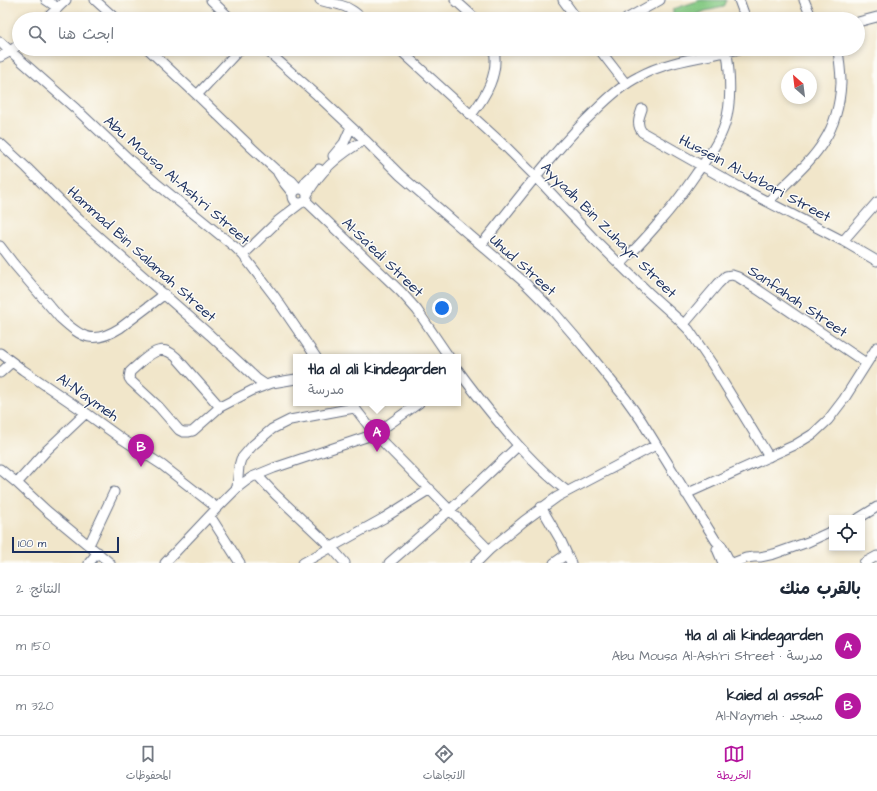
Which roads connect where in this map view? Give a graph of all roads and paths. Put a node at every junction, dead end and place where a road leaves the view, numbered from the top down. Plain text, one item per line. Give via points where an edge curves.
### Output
1 (46, 0) edge
2 (66, 0) edge
3 (95, 0) edge
4 (210, 0) edge
5 (320, 0) edge
6 (455, 0) edge
7 (563, 0) edge
8 (660, 0) edge
9 (739, 0) edge
10 (804, 0) edge
11 (342, 2) edge
12 (58, 8) junction
13 (54, 12) edge
14 (108, 12) edge
15 (223, 12) edge
16 (354, 12) edge
17 (468, 12) edge
18 (572, 12) edge
19 (639, 12) edge
20 (743, 12) edge
21 (809, 12) edge
22 (877, 17) edge
23 (865, 20) edge
24 (0, 42) edge
25 (11, 51) joint
26 (17, 56) edge
27 (155, 56) edge
28 (233, 56) edge
29 (273, 56) edge
30 (407, 56) edge
31 (494, 56) edge
32 (604, 56) edge
33 (708, 56) edge
34 (727, 56) edge
35 (839, 56) edge
36 (0, 57) edge
37 (626, 84) junction
38 (197, 95) junction
39 (642, 109) dead end
40 (471, 115) junction
41 (351, 127) junction
42 (365, 140) junction
43 (0, 143) edge
44 (702, 166) junction
45 (536, 177) junction
46 (300, 195) junction
47 (768, 202) junction
48 (877, 202) edge
49 (843, 241) junction
50 (481, 245) junction
51 (0, 246) edge
52 (243, 256) junction
53 (877, 260) edge
54 (620, 265) junction
55 (165, 294) junction
56 (684, 324) junction
57 (877, 347) edge
58 (0, 353) edge
59 (314, 354) edge
60 (447, 354) edge
61 (12, 362) junction
62 (866, 363) junction
63 (0, 373) edge
64 (461, 376) edge
65 (293, 379) edge
66 (266, 385) junction
67 (349, 406) edge
68 (354, 406) edge
69 (416, 406) edge
70 (220, 407) junction
71 (86, 412) junction
72 (375, 434) junction
73 (656, 445) junction
74 (518, 446) junction
75 (769, 457) junction
76 (0, 469) edge
77 (257, 475) junction
78 (17, 483) junction
79 (237, 488) junction
80 (430, 489) junction
81 (567, 491) junction
82 (114, 492) dead end
83 (686, 494) junction
84 (541, 507) junction
85 (877, 507) edge
86 (217, 508) junction
87 (450, 510) junction
88 (864, 515) edge
89 (210, 516) junction
90 (829, 532) edge
91 (89, 545) junction
92 (332, 548) junction
93 (489, 550) junction
94 (98, 552) junction
95 (877, 556) edge
96 (760, 557) junction
97 (569, 559) edge
98 (89, 563) edge
99 (110, 563) edge
100 (165, 563) edge
101 (240, 563) edge
102 (303, 563) edge
103 (345, 563) edge
104 (389, 563) edge
105 (476, 563) edge
106 (554, 563) edge
107 (728, 563) edge
108 (751, 563) edge
109 (864, 563) edge

1 - 12 street
2 - 12 street
3 - 14 street
4 - 15 street
5 - 11 street via 328,3
6 - 17 street
7 - 18 street
8 - 19 street
9 - 20 street
10 - 21 street
11 - 16 street
12 - 13 street
22 - 23 street
24 - 25 street, Abu Mousa Al-Ash'ri Street
25 - 36 street
26 - 52 street, Abu Mousa Al-Ash'ri Street via 132,162
27 - 38 street, Al-Sa'edi Street
28 - 38 street
29 - 41 street, Uhud Street
30 - 40 street, Ayyadh Bin Zuhayr Street
31 - 40 street via 491,82 482,101
32 - 37 street
33 - 37 street via 662,66
34 - 44 street via 730,82 728,111 724,126
35 - 47 street via 841,83 833,124 815,153
37 - 45 street via 586,120
38 - 46 street, Al-Sa'edi Street via 276,170 285,184
39 - 44 street, Hussein Al-Ja'bari Street via 638,119 642,132
40 - 45 street, Ayyadh Bin Zuhayr Street
41 - 42 street, Uhud Street
41 - 46 street via 342,147 307,180
42 - 46 street via 347,151
42 - 50 street, Uhud Street via 400,176
43 - 55 street, Hammad Bin Salamah Street via 76,216
44 - 47 street, Hussein Al-Ja'bari Street
44 - 54 street via 662,219
45 - 50 street
45 - 54 street, Ayyadh Bin Zuhayr Street
46 - 52 street
46 - 60 street, Al-Sa'edi Street via 401,292 417,310
47 - 49 street, Hussein Al-Ja'bari Street
48 - 49 street
49 - 53 street, Hussein Al-Ja'bari Street
50 - 73 street, Uhud Street via 524,282 584,346 626,399
51 - 55 street via 60,318 79,333 89,337 103,337 112,333
52 - 59 street, Abu Mousa Al-Ash'ri Street
54 - 56 street, Ayyadh Bin Zuhayr Street
55 - 66 street, Hammad Bin Salamah Street
56 - 62 street, Sanfahah Street via 718,284 726,276 732,275 757,289
56 - 75 street, Ayyadh Bin Zuhayr Street via 712,364
57 - 62 street
58 - 61 street, Al-N'aymeh
61 - 63 street
61 - 71 street, Al-N'aymeh
62 - 75 street via 828,420 813,434
64 - 74 street
65 - 66 street
66 - 70 street
67 - 79 street via 294,419 272,429 253,445 242,459
68 - 72 street
69 - 72 street
70 - 70 street via 171,352 156,351 130,372 131,381 183,432 193,431
71 - 78 street
71 - 86 street, Al-N'aymeh via 162,465
72 - 77 street
72 - 80 street
73 - 81 street
73 - 83 street, Uhud Street
74 - 81 street
74 - 87 street
75 - 83 street
76 - 78 street
77 - 79 street
77 - 92 street
78 - 91 street
79 - 86 street
80 - 87 street
80 - 92 street
81 - 84 street
82 - 91 street
83 - 107 street, Uhud Street via 721,545
84 - 93 street
84 - 97 street
85 - 88 street
86 - 89 street
87 - 93 street
87 - 104 street
89 - 100 street
89 - 101 street
90 - 96 street
91 - 94 street
92 - 102 street
92 - 103 street
93 - 105 street
94 - 98 street
94 - 99 street
95 - 109 street
96 - 107 street
96 - 108 street
97 - 106 street

